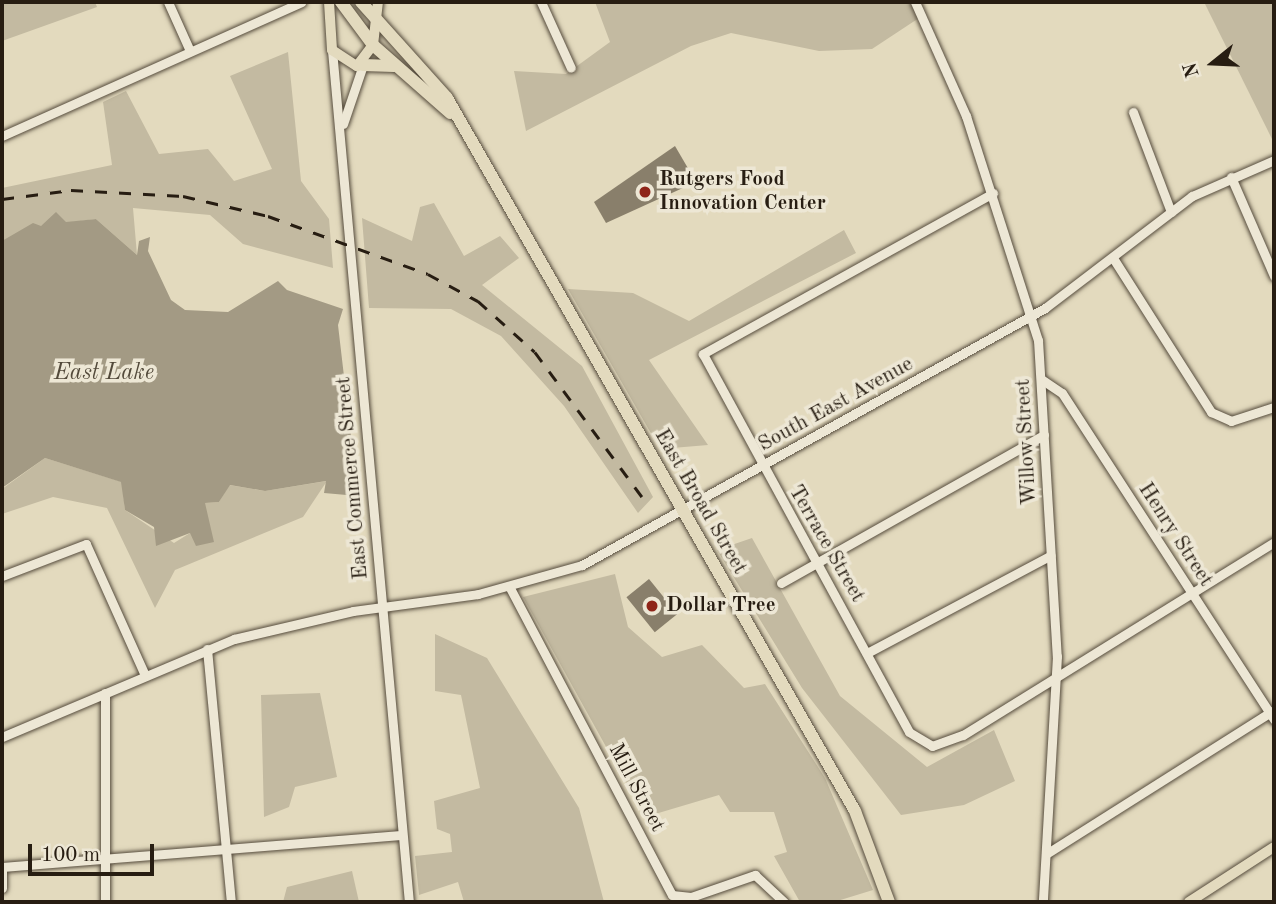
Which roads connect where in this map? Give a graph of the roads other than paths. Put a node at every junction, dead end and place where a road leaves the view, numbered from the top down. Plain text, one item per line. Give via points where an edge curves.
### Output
1 (168, 2) edge
2 (301, 2) edge
3 (361, 2) edge
4 (541, 2) edge
5 (915, 2) edge
6 (330, 3) edge
7 (378, 4) edge
8 (378, 23) junction
9 (373, 45) junction
10 (332, 50) junction
11 (190, 51) junction
12 (363, 65) junction
13 (407, 68) junction
14 (571, 68) dead end
15 (1133, 112) dead end
16 (342, 132) junction
17 (2, 136) edge
18 (1274, 160) edge
19 (1231, 177) junction
20 (993, 193) junction
21 (1171, 212) junction
22 (1113, 258) junction
23 (1274, 276) edge
24 (1033, 315) junction
25 (1041, 379) junction
26 (1274, 407) edge
27 (1044, 435) junction
28 (762, 467) junction
29 (683, 512) junction
30 (1274, 542) edge
31 (1051, 555) junction
32 (817, 562) junction
33 (2, 576) edge
34 (781, 583) dead end
35 (509, 586) junction
36 (1194, 594) junction
37 (382, 607) junction
38 (207, 649) junction
39 (867, 653) junction
40 (145, 675) junction
41 (1057, 682) junction
42 (105, 692) junction
43 (1273, 714) edge
44 (2, 737) edge
45 (401, 835) junction
46 (1274, 847) edge
47 (227, 849) junction
48 (1046, 854) junction
49 (105, 856) junction
50 (2, 869) edge
51 (2, 888) edge
52 (105, 902) edge
53 (231, 902) edge
54 (409, 902) edge
55 (784, 902) edge
56 (889, 902) edge
57 (1043, 902) edge
58 (1189, 902) edge

1 - 11 street
2 - 11 street
3 - 8 highway, East Broad Street
4 - 14 street
5 - 20 street, Willow Street
6 - 9 highway, East Broad Street
6 - 10 main road
7 - 8 main road
8 - 9 main road
8 - 13 highway, East Broad Street
9 - 12 main road
9 - 13 highway, East Broad Street
10 - 12 main road via 346,63
10 - 16 street, East Commerce Street
11 - 17 street
12 - 13 highway
12 - 16 street via 348,95
13 - 29 highway, East Broad Street via 463,126
15 - 21 street
16 - 37 street, East Commerce Street
18 - 19 street, South East Avenue
19 - 21 street, South East Avenue
19 - 23 street
20 - 24 street, Willow Street
20 - 28 street, Terrace Street via 703,354
21 - 22 street, South East Avenue
22 - 24 street, South East Avenue
22 - 26 street via 1211,412 1231,421
24 - 25 street, Willow Street
24 - 28 street, South East Avenue
25 - 27 street, Willow Street
25 - 36 street, Henry Street via 1062,393
27 - 31 street, Willow Street
27 - 32 street
28 - 29 street, South East Avenue
28 - 32 street, Terrace Street
29 - 35 street, South East Avenue via 582,565
29 - 56 highway, East Broad Street via 855,811
30 - 36 street
31 - 39 street
31 - 41 street, Willow Street
32 - 34 street
32 - 39 street, Terrace Street
33 - 40 street via 86,544
35 - 37 street, South East Avenue
35 - 55 street, Mill Street via 672,895 691,897 755,876
36 - 41 street
36 - 43 street, Henry Street
37 - 38 street, South East Avenue
37 - 45 street, East Commerce Street
38 - 40 street, South East Avenue
38 - 47 street
39 - 41 street, Terrace Street via 905,724 926,745 963,735
40 - 42 street, South East Avenue
41 - 48 street, Willow Street
42 - 44 street, South East Avenue
42 - 49 street
43 - 48 street
45 - 47 street
45 - 54 street, East Commerce Street
46 - 58 main road
47 - 49 street
47 - 53 street
48 - 57 street, Willow Street
49 - 50 street
49 - 52 street
50 - 51 street

